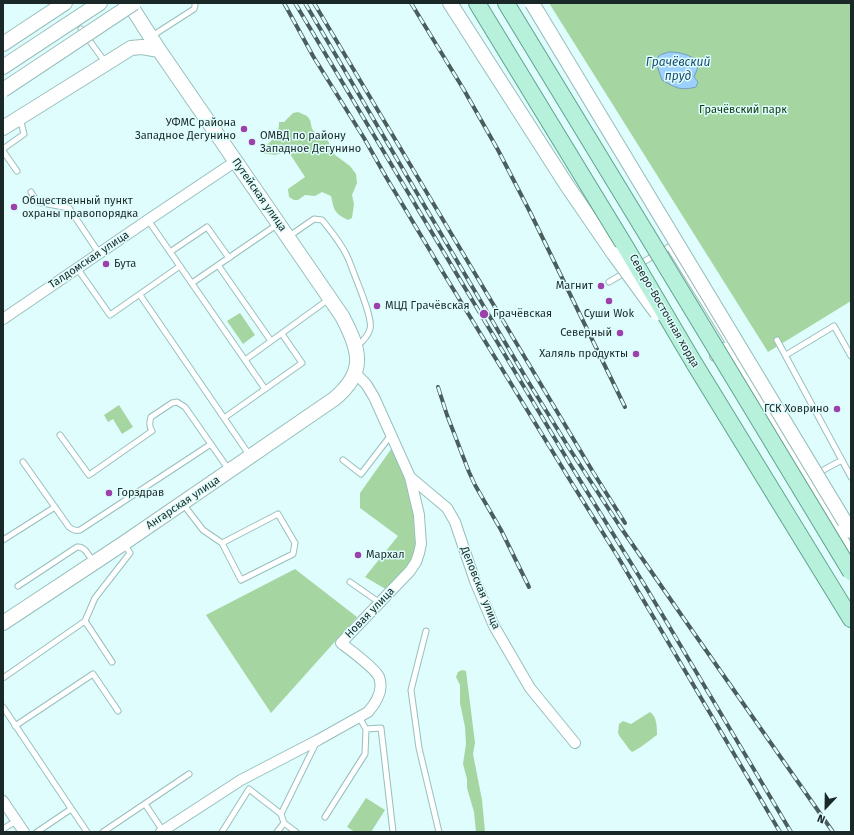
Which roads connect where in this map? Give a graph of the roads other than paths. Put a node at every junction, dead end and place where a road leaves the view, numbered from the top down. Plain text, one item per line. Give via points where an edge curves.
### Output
1 (65, 3) edge
2 (100, 3) edge
3 (129, 3) edge
4 (134, 3) edge
5 (195, 3) edge
6 (450, 3) edge
7 (477, 3) edge
8 (507, 3) edge
9 (532, 3) edge
10 (81, 29) dead end
11 (151, 37) junction
12 (3, 44) edge
13 (159, 50) junction
14 (106, 63) junction
15 (3, 67) edge
16 (3, 90) edge
17 (20, 118) junction
18 (3, 128) edge
19 (3, 150) edge
20 (236, 161) junction
21 (17, 172) dead end
22 (31, 192) dead end
23 (148, 220) junction
24 (279, 224) junction
25 (288, 237) junction
26 (170, 252) junction
27 (99, 253) junction
28 (229, 258) junction
29 (218, 265) junction
30 (180, 266) junction
31 (77, 268) junction
32 (609, 282) dead end
33 (192, 283) junction
34 (140, 295) junction
35 (330, 299) junction
36 (3, 319) edge
37 (282, 334) junction
38 (777, 340) dead end
39 (271, 341) junction
40 (356, 346) junction
41 (733, 352) junction
42 (786, 355) junction
43 (851, 356) edge
44 (245, 360) junction
45 (694, 363) junction
46 (355, 374) junction
47 (265, 389) junction
48 (224, 418) junction
49 (391, 434) junction
50 (60, 435) dead end
51 (212, 444) junction
52 (251, 456) junction
53 (343, 460) dead end
54 (842, 460) junction
55 (23, 462) dead end
56 (230, 470) junction
57 (410, 477) junction
58 (851, 477) edge
59 (810, 479) junction
60 (798, 494) junction
61 (183, 503) junction
62 (55, 508) junction
63 (851, 531) edge
64 (3, 540) edge
65 (124, 543) junction
66 (222, 543) junction
67 (851, 553) edge
68 (94, 563) junction
69 (851, 572) edge
70 (851, 581) edge
71 (350, 582) dead end
72 (18, 586) dead end
73 (380, 603) junction
74 (851, 619) edge
75 (85, 621) junction
76 (3, 624) edge
77 (426, 631) dead end
78 (112, 662) dead end
79 (3, 678) edge
80 (3, 707) edge
81 (118, 711) dead end
82 (5, 715) edge
83 (359, 717) junction
84 (16, 726) junction
85 (366, 729) junction
86 (318, 740) junction
87 (575, 742) dead end
88 (189, 774) dead end
89 (241, 780) junction
90 (249, 790) junction
91 (3, 801) edge
92 (145, 804) junction
93 (72, 809) junction
94 (281, 814) junction
95 (325, 818) dead end
96 (16, 820) junction
97 (284, 823) junction
98 (3, 830) edge
99 (162, 831) edge
100 (24, 832) edge
101 (38, 832) edge
102 (87, 832) edge
103 (103, 832) edge
104 (222, 832) edge
105 (277, 832) edge
106 (296, 832) edge
107 (393, 832) edge
108 (438, 832) edge

1 - 12 main road
2 - 15 main road
3 - 11 main road, Путейская улица
4 - 16 main road, bridge
5 - 11 lane via 194,9
6 - 45 main road, bridge via 566,184
7 - 45 main road, Северо-Восточная хорда, bridge
8 - 69 main road, bridge
9 - 63 main road, bridge
10 - 14 lane
11 - 13 main road, Путейская улица
13 - 14 main road via 131,48
13 - 20 main road, Путейская улица
14 - 17 main road
17 - 18 main road
17 - 19 lane via 24,134
19 - 21 lane
20 - 23 street, Талдомская улица
20 - 24 main road, Путейская улица
22 - 27 lane via 38,202 69,208
23 - 26 lane
23 - 27 street, Талдомская улица
24 - 25 main road, Путейская улица
24 - 28 lane
25 - 35 main road, Путейская улица
25 - 40 lane via 314,219 322,220 334,234 347,256 370,322 367,335
26 - 28 lane via 207,227
26 - 30 lane
27 - 31 street, Талдомская улица
28 - 29 lane
29 - 33 lane
29 - 39 lane
30 - 33 lane
30 - 34 lane
31 - 34 lane via 110,316
31 - 36 street, Талдомская улица
32 - 41 lane via 669,247
33 - 44 lane
34 - 48 lane
35 - 37 lane
35 - 40 main road, Путейская улица via 342,316
37 - 39 lane
37 - 47 lane via 302,363
38 - 42 lane
39 - 44 lane
40 - 46 main road, Путейская улица
41 - 59 street
41 - 60 street via 728,348 721,348 715,356 716,362
42 - 43 lane via 834,326
42 - 54 lane
44 - 47 lane
45 - 74 main road, Северо-Восточная хорда
46 - 49 street, Новая улица via 366,384
46 - 52 main road, Ангарская улица via 344,391 334,399
47 - 48 lane
48 - 52 lane
49 - 53 lane via 361,474
49 - 57 street, Новая улица
50 - 51 lane via 89,475 152,432 149,422 151,417 177,402 185,407
51 - 56 lane
51 - 62 lane via 80,530 72,530
52 - 56 main road, Ангарская улица
54 - 58 lane
54 - 59 lane
55 - 62 lane
56 - 61 main road, Ангарская улица
57 - 73 street, Новая улица via 419,515 419,553 410,571
57 - 87 street, Деповская улица via 447,508 455,522 494,626 530,688
59 - 60 lane via 800,483
59 - 67 street
60 - 70 street
61 - 65 main road, Ангарская улица
61 - 66 lane via 203,530
62 - 64 lane
65 - 68 main road, Ангарская улица
65 - 75 lane via 130,553 96,598
66 - 66 lane via 241,580 293,554 295,543 278,514
68 - 72 lane via 80,546
68 - 76 main road, Ангарская улица
71 - 73 lane
73 - 83 street, Новая улица via 341,643 374,670 379,678 380,687 374,705
75 - 78 lane
75 - 79 lane
77 - 108 lane via 411,690 419,748
80 - 82 lane
81 - 84 lane via 93,674
82 - 84 lane
83 - 85 lane
83 - 86 street, Новая улица
84 - 93 lane
85 - 95 lane via 365,754
85 - 107 lane via 381,728
86 - 89 street, Новая улица
86 - 94 lane
88 - 92 lane
89 - 90 lane
89 - 99 street, Новая улица
90 - 94 lane
90 - 104 lane
91 - 96 street
92 - 99 lane
92 - 103 lane
93 - 101 lane
93 - 102 lane
94 - 97 lane
96 - 98 lane
96 - 100 street
97 - 105 lane
97 - 106 lane

